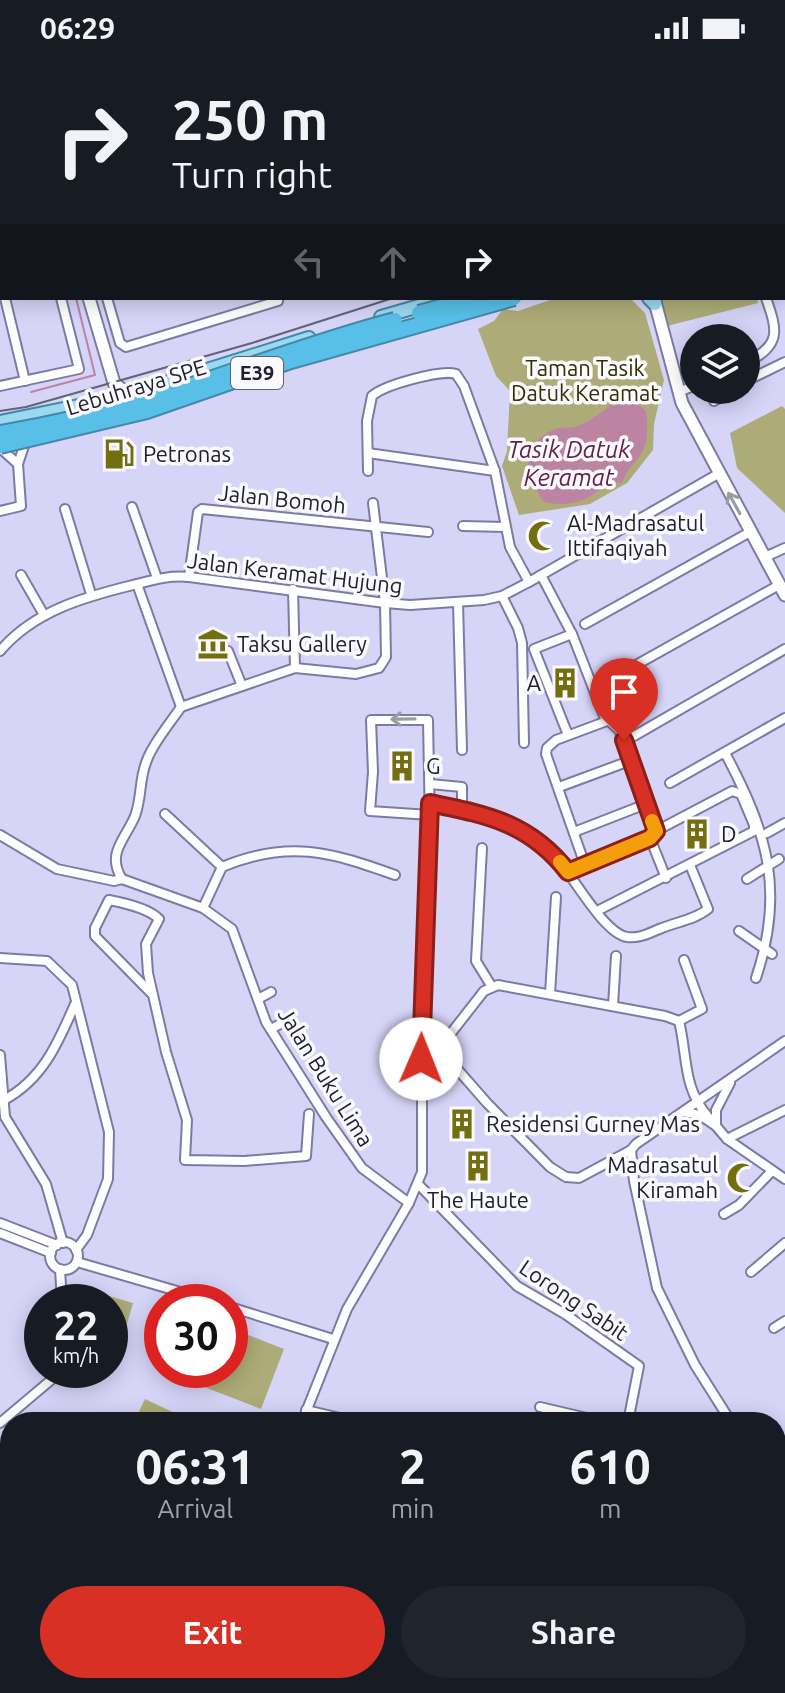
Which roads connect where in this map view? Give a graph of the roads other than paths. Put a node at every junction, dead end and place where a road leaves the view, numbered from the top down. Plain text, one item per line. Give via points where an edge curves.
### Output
1 (5, 300) edge
2 (62, 300) edge
3 (90, 300) edge
4 (109, 300) edge
5 (278, 300) edge
6 (440, 300) edge
7 (466, 300) edge
8 (504, 300) edge
9 (504, 300) edge
10 (652, 300) edge
11 (767, 300) edge
12 (760, 356) edge
13 (785, 362) edge
14 (108, 371) junction
15 (760, 372) edge
16 (25, 381) junction
17 (0, 386) edge
18 (148, 389) junction
19 (678, 392) joint
20 (118, 398) junction
21 (86, 406) junction
22 (139, 414) junction
23 (0, 422) edge
24 (0, 433) edge
25 (25, 443) junction
26 (0, 447) edge
27 (368, 453) junction
28 (19, 466) junction
29 (368, 471) dead end
30 (495, 471) junction
31 (718, 474) junction
32 (373, 503) dead end
33 (132, 507) dead end
34 (65, 509) dead end
35 (0, 511) edge
36 (463, 526) dead end
37 (375, 527) junction
38 (505, 527) junction
39 (428, 532) dead end
40 (750, 532) junction
41 (785, 548) edge
42 (765, 557) junction
43 (21, 575) dead end
44 (541, 575) junction
45 (189, 577) junction
46 (157, 578) junction
47 (529, 582) junction
48 (137, 584) junction
49 (293, 589) junction
50 (782, 590) edge
51 (91, 594) junction
52 (502, 596) junction
53 (385, 603) junction
54 (458, 603) junction
55 (44, 615) junction
56 (585, 624) dead end
57 (572, 634) junction
58 (785, 649) edge
59 (0, 651) edge
60 (228, 651) dead end
61 (295, 668) junction
62 (611, 679) dead end
63 (242, 686) junction
64 (181, 707) junction
65 (785, 718) edge
66 (607, 721) junction
67 (568, 735) junction
68 (634, 736) dead end
69 (524, 743) dead end
70 (462, 750) dead end
71 (725, 753) junction
72 (632, 760) junction
73 (670, 783) dead end
74 (430, 784) junction
75 (559, 787) junction
76 (430, 803) junction
77 (646, 804) junction
78 (462, 810) junction
79 (165, 814) dead end
80 (430, 815) junction
81 (785, 823) edge
82 (574, 832) junction
83 (767, 833) junction
84 (653, 834) junction
85 (0, 835) edge
86 (482, 848) dead end
87 (779, 859) junction
88 (585, 865) junction
89 (690, 865) junction
90 (222, 867) junction
91 (782, 869) dead end
92 (568, 872) junction
93 (395, 875) dead end
94 (666, 878) junction
95 (122, 879) junction
96 (747, 879) dead end
97 (556, 897) dead end
98 (203, 908) junction
99 (597, 911) junction
100 (739, 931) dead end
101 (776, 945) dead end
102 (772, 954) junction
103 (616, 956) dead end
104 (0, 958) edge
105 (684, 960) dead end
106 (756, 978) dead end
107 (492, 987) junction
108 (271, 992) dead end
109 (550, 994) junction
110 (153, 995) junction
111 (258, 999) junction
112 (75, 1004) junction
113 (613, 1006) junction
114 (679, 1021) junction
115 (284, 1022) dead end
116 (422, 1028) junction
117 (271, 1029) junction
118 (785, 1041) edge
119 (436, 1047) junction
120 (0, 1055) edge
121 (421, 1059) junction
122 (733, 1078) junction
123 (4, 1100) junction
124 (696, 1103) junction
125 (785, 1110) edge
126 (683, 1112) junction
127 (309, 1114) dead end
128 (3, 1116) edge
129 (716, 1126) junction
130 (727, 1139) junction
131 (631, 1150) junction
132 (781, 1175) edge
133 (418, 1184) junction
134 (409, 1203) junction
135 (724, 1214) dead end
136 (0, 1223) edge
137 (0, 1233) edge
138 (785, 1243) edge
139 (57, 1247) junction
140 (76, 1250) junction
141 (77, 1262) junction
142 (60, 1269) junction
143 (751, 1272) dead end
144 (61, 1284) edge
145 (153, 1284) edge
146 (248, 1313) edge
147 (785, 1321) edge
148 (774, 1328) dead end
149 (333, 1339) junction
150 (42, 1388) edge
151 (540, 1407) dead end
152 (306, 1410) joint
153 (13, 1412) edge
154 (314, 1412) edge
155 (561, 1412) edge
156 (630, 1412) edge
157 (725, 1412) edge

1 - 16 street
2 - 16 street via 79,369
3 - 14 street
4 - 5 street via 120,343 126,347
6 - 18 main road
7 - 24 highway, Lebuhraya SPE / E39, bridge via 339,335 142,401
8 - 22 main road
9 - 26 highway, Lebuhraya SPE / E39, bridge via 317,353 147,411
10 - 19 street
11 - 12 street via 775,337
13 - 15 street
14 - 18 street via 118,388
14 - 21 street via 102,397
16 - 17 street
18 - 20 main road
19 - 31 street
20 - 21 main road
20 - 22 main road
21 - 23 main road
22 - 25 main road
25 - 26 main road
25 - 28 street
26 - 28 street
27 - 29 street
27 - 30 street
27 - 30 street via 372,396 384,388 450,372 464,386
28 - 35 street via 21,506
30 - 38 street
40 -> 31 street
31 - 44 street, Jalan Keramat Hujung
32 - 37 street
33 - 46 street
34 - 51 street
36 - 38 street
37 - 39 street, Jalan Bomoh
37 - 45 street, Jalan Bomoh via 202,509
37 - 53 street
38 - 47 street
40 - 42 street
40 - 56 street
41 - 42 street
42 - 50 street
43 - 55 street
44 - 47 street, Jalan Keramat Hujung
44 - 57 street
45 - 46 street, Jalan Keramat Hujung
45 - 49 street, Jalan Keramat Hujung
46 - 48 street, Jalan Keramat Hujung
47 - 52 street, Jalan Keramat Hujung
48 - 51 street, Jalan Keramat Hujung
48 - 64 street
49 - 53 street, Jalan Keramat Hujung
49 - 61 street
50 - 62 street
51 - 55 street, Jalan Keramat Hujung
52 - 54 street, Jalan Keramat Hujung
52 - 69 street via 522,643
53 - 54 street, Jalan Keramat Hujung
53 - 61 street via 386,657 379,668 356,674
54 - 70 street
55 - 59 street, Jalan Keramat Hujung
57 - 66 street
57 - 67 street via 534,649
58 - 68 street
60 - 63 street
61 - 63 street
63 - 64 street
64 - 95 street via 147,759 134,817 117,847 115,864
65 - 71 street
66 - 67 street
66 - 72 street via 619,730
67 - 75 street via 547,748
71 - 73 street
71 - 83 street
72 - 75 street
72 - 77 street
74 - 76 street
74 - 78 street via 462,787
74 -> 80 street via 428,719 372,719 370,811
75 - 82 street
76 - 78 street
76 - 80 street
77 - 82 street
77 - 84 street
78 - 92 street via 534,838
79 - 90 street
80 - 116 street
81 - 83 street
82 - 88 street
83 - 87 street
84 - 88 street
84 - 89 street via 726,792 741,794 754,831
84 - 94 street
85 - 95 street, Jalan Buku Lima via 57,869
86 - 107 street via 476,961
87 - 91 street
87 - 96 street
88 - 92 street
89 - 94 street
89 - 99 street via 708,905 705,912 628,937 617,934
90 - 93 street via 275,852 315,850
90 - 98 street
92 - 99 street
94 - 99 street
95 - 98 street, Jalan Buku Lima
97 - 109 street
98 - 111 street, Jalan Buku Lima via 232,929
100 - 102 street
101 - 102 street
102 - 106 street
103 - 113 street
104 - 112 street via 47,961 72,985
105 - 114 street via 702,1009
107 - 109 street
107 - 119 street
108 - 111 street
109 - 113 street
110 - 110 street via 146,944 159,919 109,900 95,936
110 - 127 street via 187,1120 185,1160 306,1156
111 - 117 street, Jalan Buku Lima
112 - 123 street via 53,1054 35,1078
112 - 140 street via 109,1132 108,1179
113 - 114 street
114 - 124 street
115 - 117 street
116 - 119 street
116 - 121 street
117 - 134 street, Jalan Buku Lima via 362,1168
118 - 122 street
119 - 121 street
119 - 131 street via 550,1167 566,1177 579,1178
120 - 123 street
121 - 133 street
122 - 124 street
122 - 129 street via 716,1110
123 - 128 street
124 - 126 street
124 - 129 street
125 - 130 street
126 - 129 street via 696,1113
126 - 131 street
128 - 139 street via 46,1184
129 - 130 street
130 - 132 street
131 - 157 street via 657,1288
132 - 135 street
133 - 134 street
133 - 156 street, Lorong Sabit via 517,1286 639,1366
134 - 149 street
136 - 139 street
137 - 139 street
138 - 143 street
139 - 140 street via 71,1244
139 - 142 street via 54,1265
140 - 141 street
141 - 142 street
141 - 145 street
142 - 144 street
146 - 149 street
147 - 148 street
149 - 152 street
150 - 153 street
151 - 155 street
152 - 154 street

